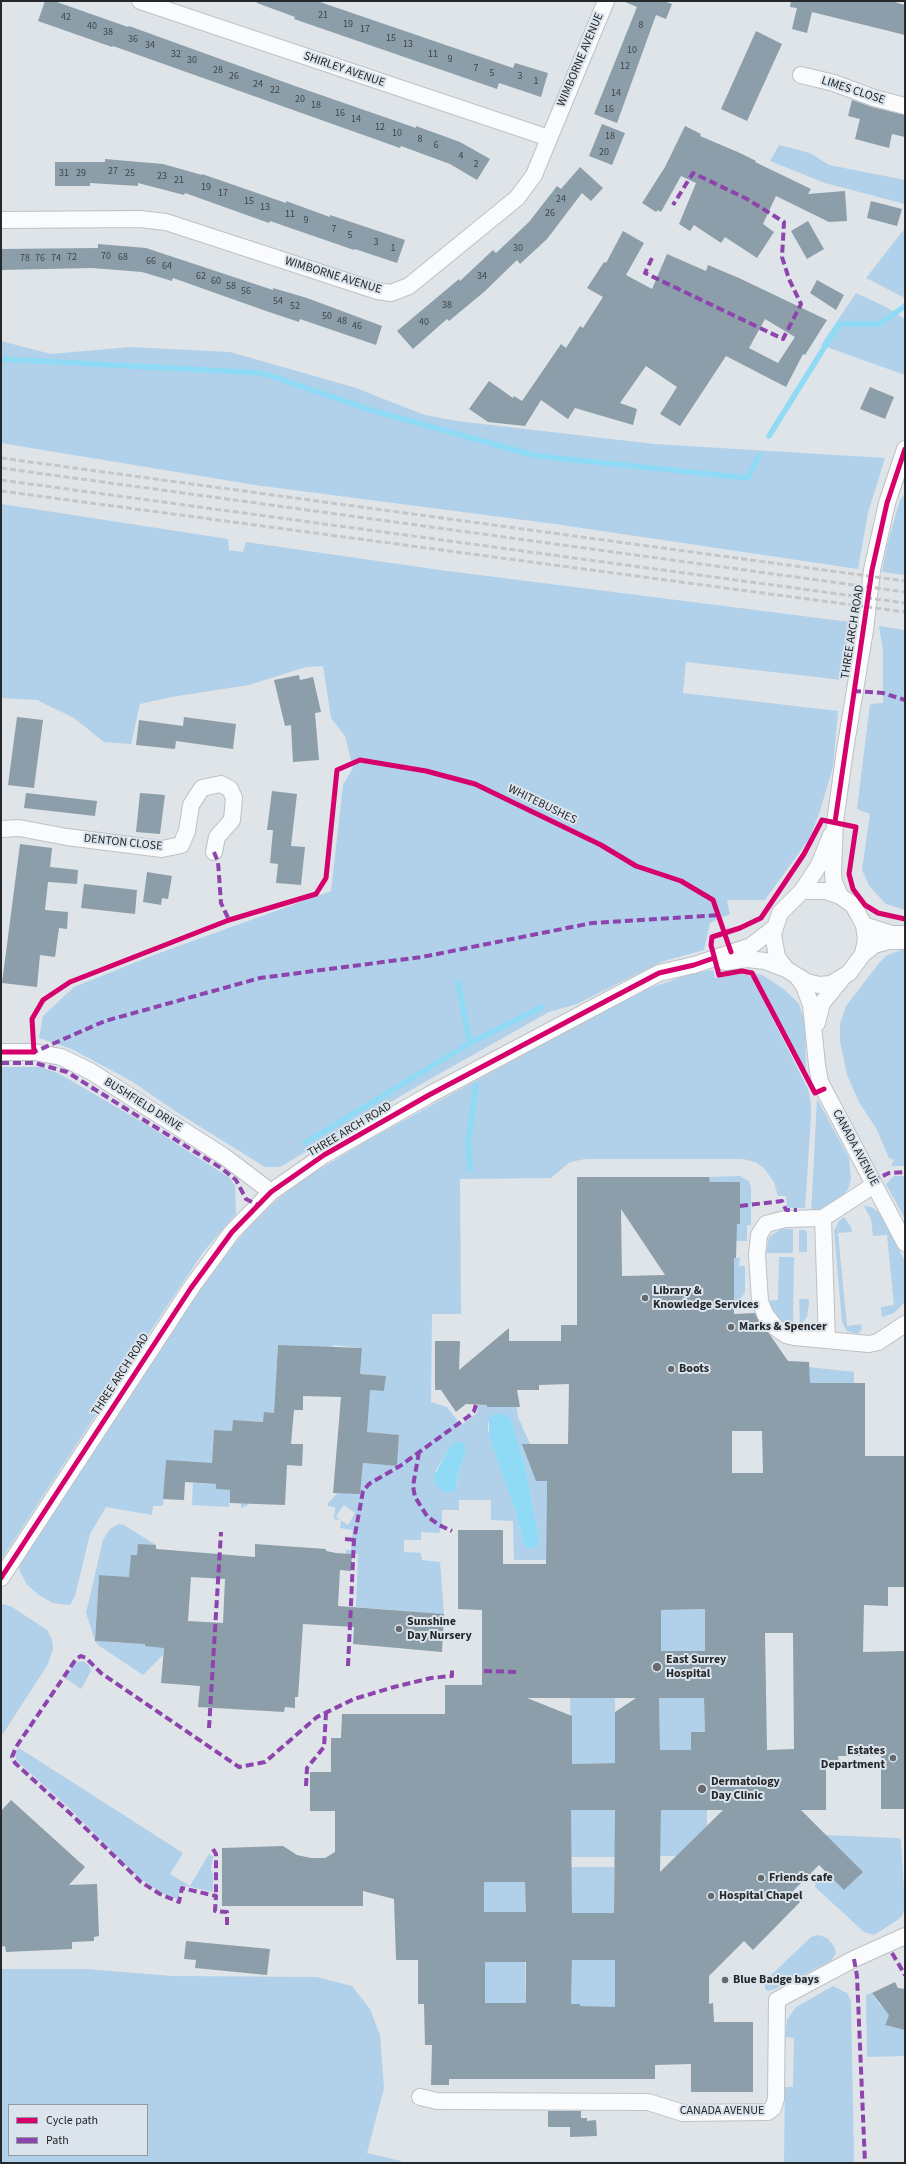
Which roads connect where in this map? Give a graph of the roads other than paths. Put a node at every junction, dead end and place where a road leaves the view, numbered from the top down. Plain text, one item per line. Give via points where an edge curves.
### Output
1 (140, 1) edge
2 (606, 1) edge
3 (801, 75) dead end
4 (905, 106) edge
5 (549, 138) junction
6 (1, 220) edge
7 (905, 450) edge
8 (836, 822) junction
9 (1, 829) edge
10 (214, 852) dead end
11 (802, 891) junction
12 (840, 896) junction
13 (864, 924) junction
14 (774, 928) junction
15 (905, 934) edge
16 (905, 941) edge
17 (863, 954) junction
18 (694, 965) junction
19 (792, 974) junction
20 (842, 979) junction
21 (815, 1049) junction
22 (1, 1052) edge
23 (874, 1185) junction
24 (271, 1192) junction
25 (823, 1218) junction
26 (905, 1243) edge
27 (905, 1324) edge
28 (827, 1340) junction
29 (1, 1578) edge
30 (905, 1936) edge
31 (420, 2097) dead end

1 - 5 street, SHIRLEY AVENUE
2 - 5 street, WIMBORNE AVENUE
3 - 4 street, LIMES CLOSE
5 - 6 street, WIMBORNE AVENUE via 534,175 517,198 409,286 390,293 376,291 166,222 140,219
7 - 8 street, THREE ARCH ROAD via 887,503 872,570
8 - 11 street, THREE ARCH ROAD via 819,865
8 - 12 street, THREE ARCH ROAD via 834,882
9 - 10 street, DENTON CLOSE via 19,828 162,849 181,845 188,831 191,805 202,788 220,784 230,789 234,798 232,820 217,837
11 - 12 street via 826,891
11 - 14 street via 785,907
12 - 13 street via 853,905
13 - 15 street via 892,934
13 - 17 street via 866,940
14 - 18 street, THREE ARCH ROAD via 751,946
14 - 19 street via 775,950
16 - 17 street via 889,941 874,945
17 - 20 street via 854,968
18 - 19 street, THREE ARCH ROAD via 716,965 747,959 765,961
18 - 24 street, THREE ARCH ROAD via 659,973 429,1095 324,1155
19 - 20 street via 823,985
19 - 21 street, CANADA AVENUE via 804,986 811,1005
20 - 21 street, CANADA AVENUE via 829,993 820,1009
21 - 23 street, CANADA AVENUE via 820,1082
22 - 24 street, BUSHFIELD DRIVE via 34,1052 61,1057 90,1071 225,1157
23 - 25 street
23 - 26 street, CANADA AVENUE
24 - 29 street, THREE ARCH ROAD via 232,1232 191,1288
25 - 28 street
25 - 28 street via 785,1219 766,1224 759,1235 757,1255 760,1301 773,1325 790,1336
27 - 28 street via 874,1343
30 - 31 street, CANADA AVENUE via 854,1959 777,2000 776,2099 773,2108 768,2112 684,2113 654,2103 642,2102 436,2101

